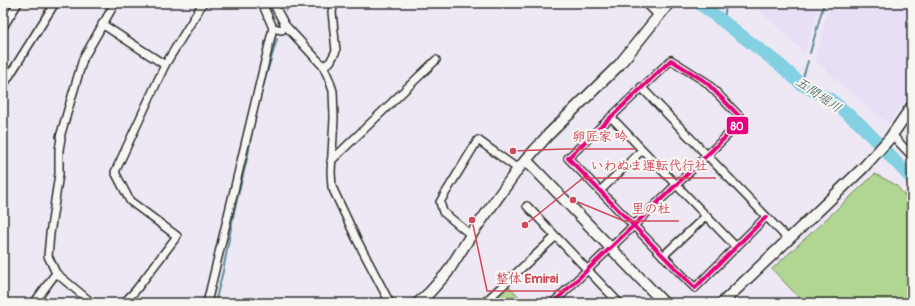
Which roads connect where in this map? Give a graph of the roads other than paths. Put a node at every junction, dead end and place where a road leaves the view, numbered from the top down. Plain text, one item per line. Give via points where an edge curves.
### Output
1 (18, 3) edge
2 (55, 3) edge
3 (115, 3) edge
4 (203, 3) edge
5 (262, 3) edge
6 (273, 3) edge
7 (334, 3) edge
8 (646, 3) edge
9 (664, 9) edge
10 (102, 24) junction
11 (285, 25) junction
12 (3, 27) edge
13 (273, 28) junction
14 (436, 60) dead end
15 (165, 65) junction
16 (323, 66) junction
17 (3, 86) edge
18 (641, 87) junction
19 (912, 106) edge
20 (611, 117) junction
21 (891, 137) junction
22 (642, 150) junction
23 (707, 155) junction
24 (912, 156) edge
25 (526, 160) junction
26 (331, 161) junction
27 (518, 169) junction
28 (676, 185) junction
29 (600, 191) junction
30 (527, 206) dead end
31 (706, 216) junction
32 (766, 217) junction
33 (633, 225) junction
34 (471, 234) junction
35 (555, 237) junction
36 (789, 240) junction
37 (610, 247) junction
38 (736, 247) junction
39 (663, 256) junction
40 (587, 270) junction
41 (56, 273) junction
42 (617, 302) edge
43 (34, 303) edge
44 (92, 303) edge
45 (124, 303) edge
46 (208, 303) edge
47 (390, 303) edge
48 (418, 303) edge
49 (484, 303) edge
50 (553, 303) edge
51 (664, 303) edge
52 (722, 303) edge

1 - 12 street
2 - 17 street
3 - 10 street
4 - 15 street
5 - 13 street
6 - 11 street
7 - 16 street via 332,12 336,51 330,62
8 - 9 street
9 - 25 street via 619,64
10 - 15 street
10 - 41 street via 83,60 60,137 62,138 59,174 48,256
11 - 13 street via 282,30
11 - 16 street
13 - 46 street
14 - 26 street
15 - 45 street via 116,172 130,201 177,236
16 - 26 street via 333,91
18 - 20 street
18 - 23 street
18 - 23 street via 671,60 706,82 743,120
19 - 21 street
20 - 22 street
20 - 29 street via 568,158
21 - 24 street
21 - 36 street via 874,158
22 - 28 street
22 - 29 street
23 - 28 street
23 - 32 street
25 - 27 street
25 - 37 street
26 - 47 street via 332,186
27 - 34 street
27 - 34 street via 478,140 440,202 443,212
28 - 31 street
28 - 33 street
29 - 33 street
30 - 35 street
31 - 38 street
31 - 39 street
32 - 36 street
32 - 38 street
33 - 37 street
33 - 39 street
34 - 48 street via 447,273
35 - 40 street
35 - 49 street
36 - 52 street
37 - 40 street
37 - 51 street
38 - 39 street via 695,288
40 - 42 street
40 - 50 street
41 - 43 street
41 - 44 street

